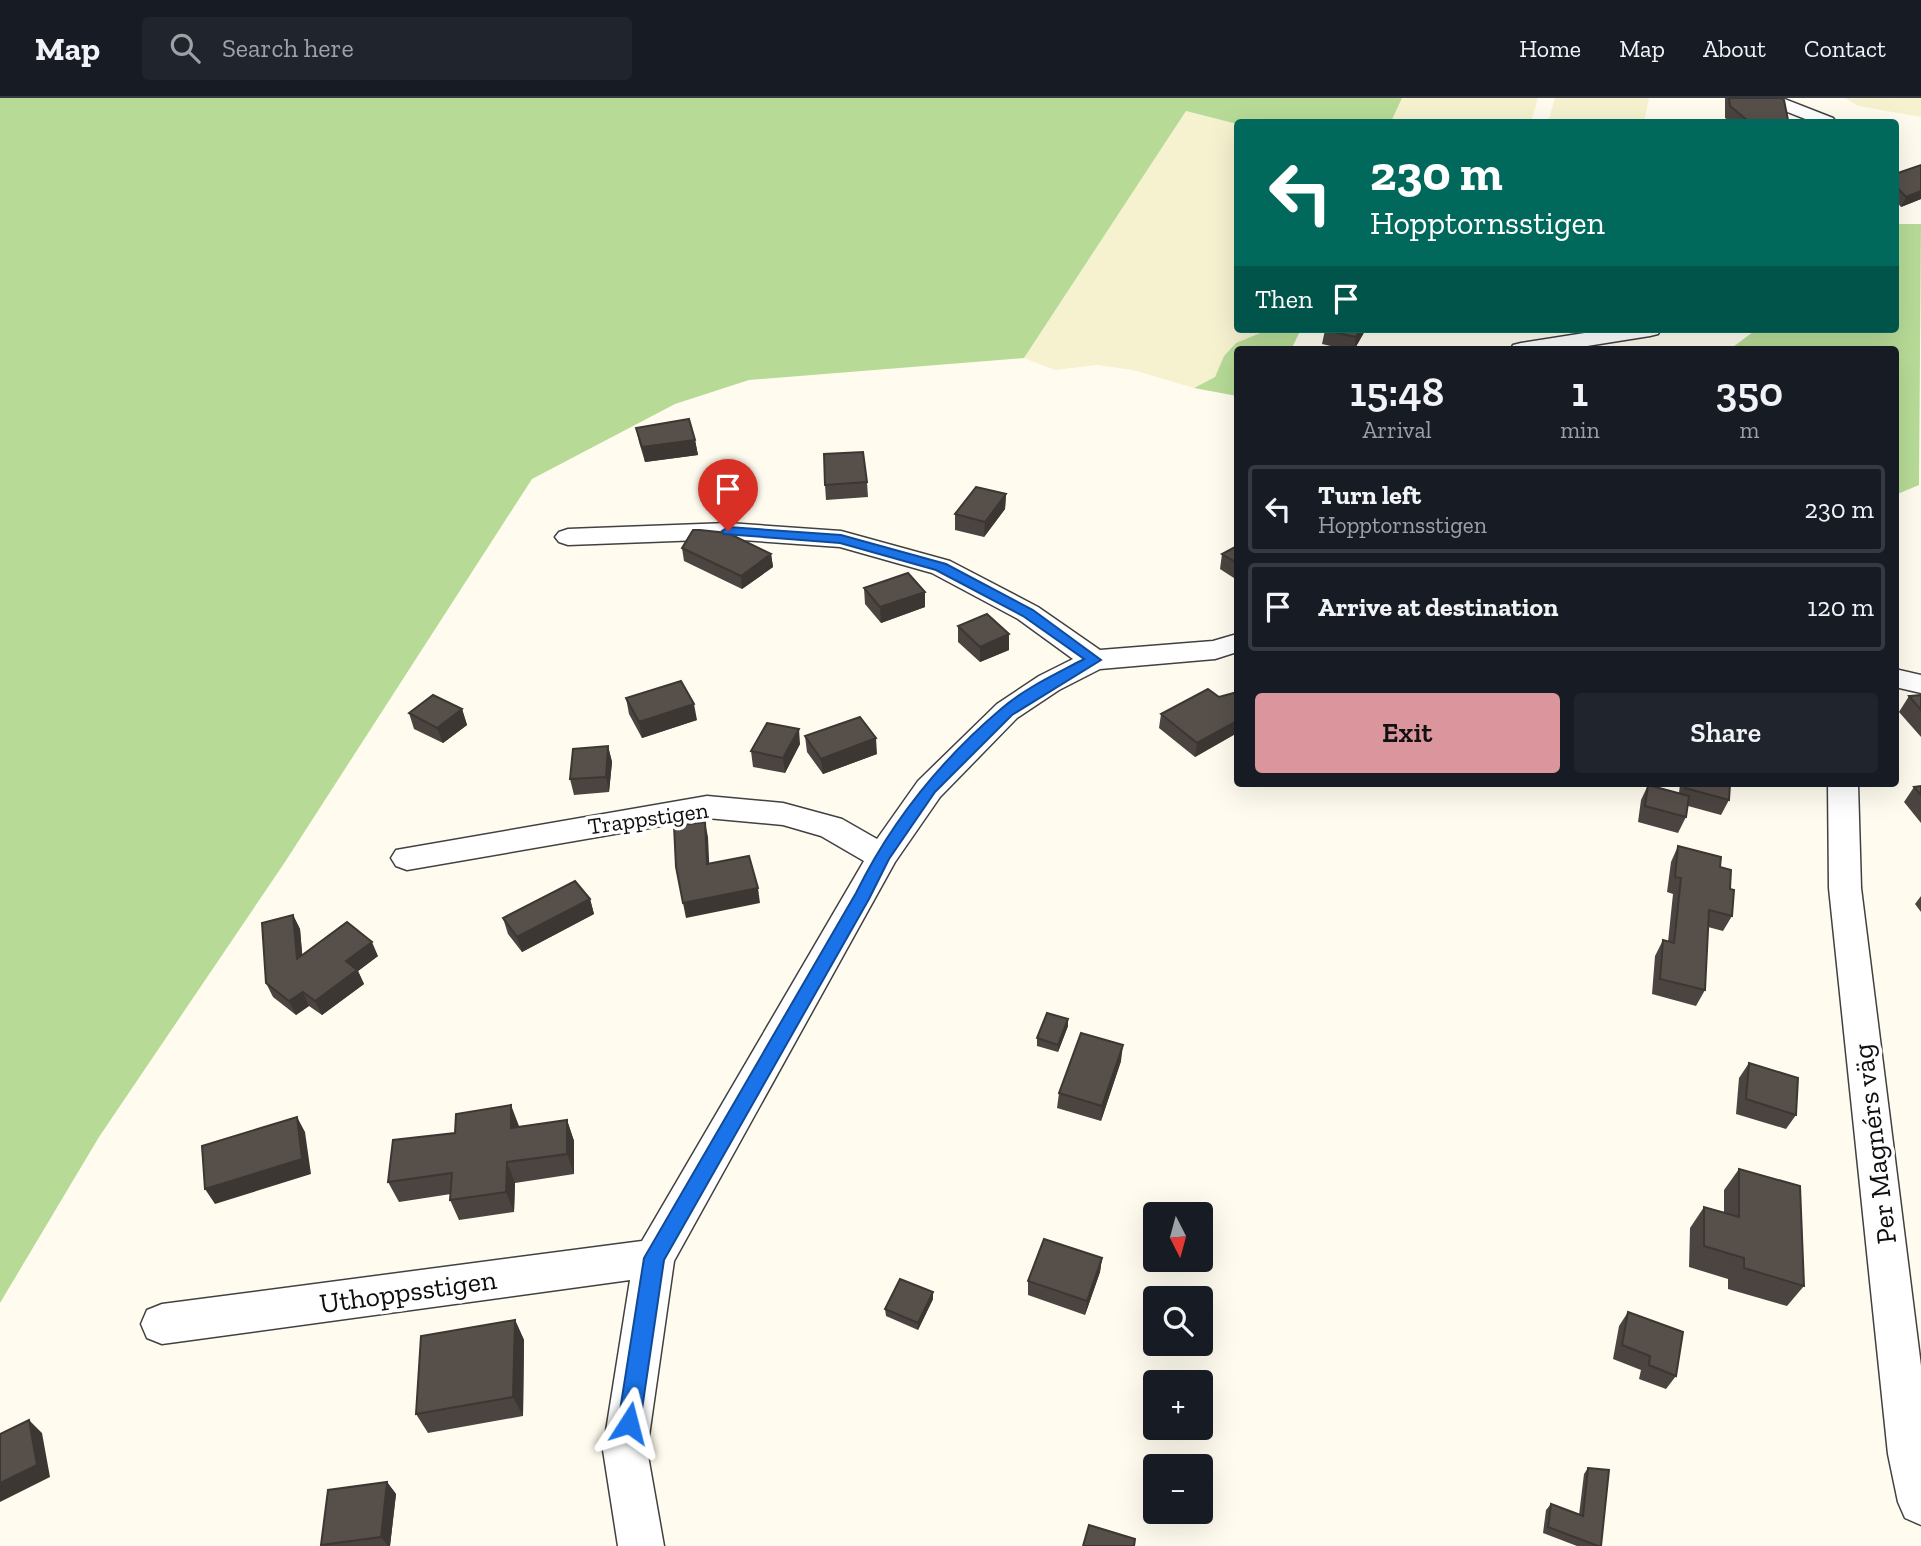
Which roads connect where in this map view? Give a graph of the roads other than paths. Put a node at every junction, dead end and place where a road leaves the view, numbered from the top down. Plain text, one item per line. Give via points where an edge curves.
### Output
1 (1781, 103) edge
2 (1820, 119) edge
3 (1625, 333) edge
4 (1546, 346) edge
5 (568, 537) dead end
6 (1234, 644) edge
7 (1094, 660) junction
8 (1899, 679) edge
9 (1921, 684) edge
10 (1843, 787) edge
11 (882, 857) junction
12 (407, 858) dead end
13 (654, 1258) junction
14 (162, 1324) dead end
15 (1921, 1502) edge
16 (640, 1546) edge

1 - 2 street
3 - 4 street
5 - 7 street via 728,531 841,539 941,567 1028,613
6 - 7 street via 1215,650
7 - 11 street via 1007,711 929,789
8 - 9 street
10 - 15 street, Per Magnérs väg via 1844,888 1910,1454
11 - 12 street, Trappstigen via 831,827 783,814 707,807
11 - 13 street
13 - 14 street, Uthoppsstigen
13 - 16 street via 625,1450

